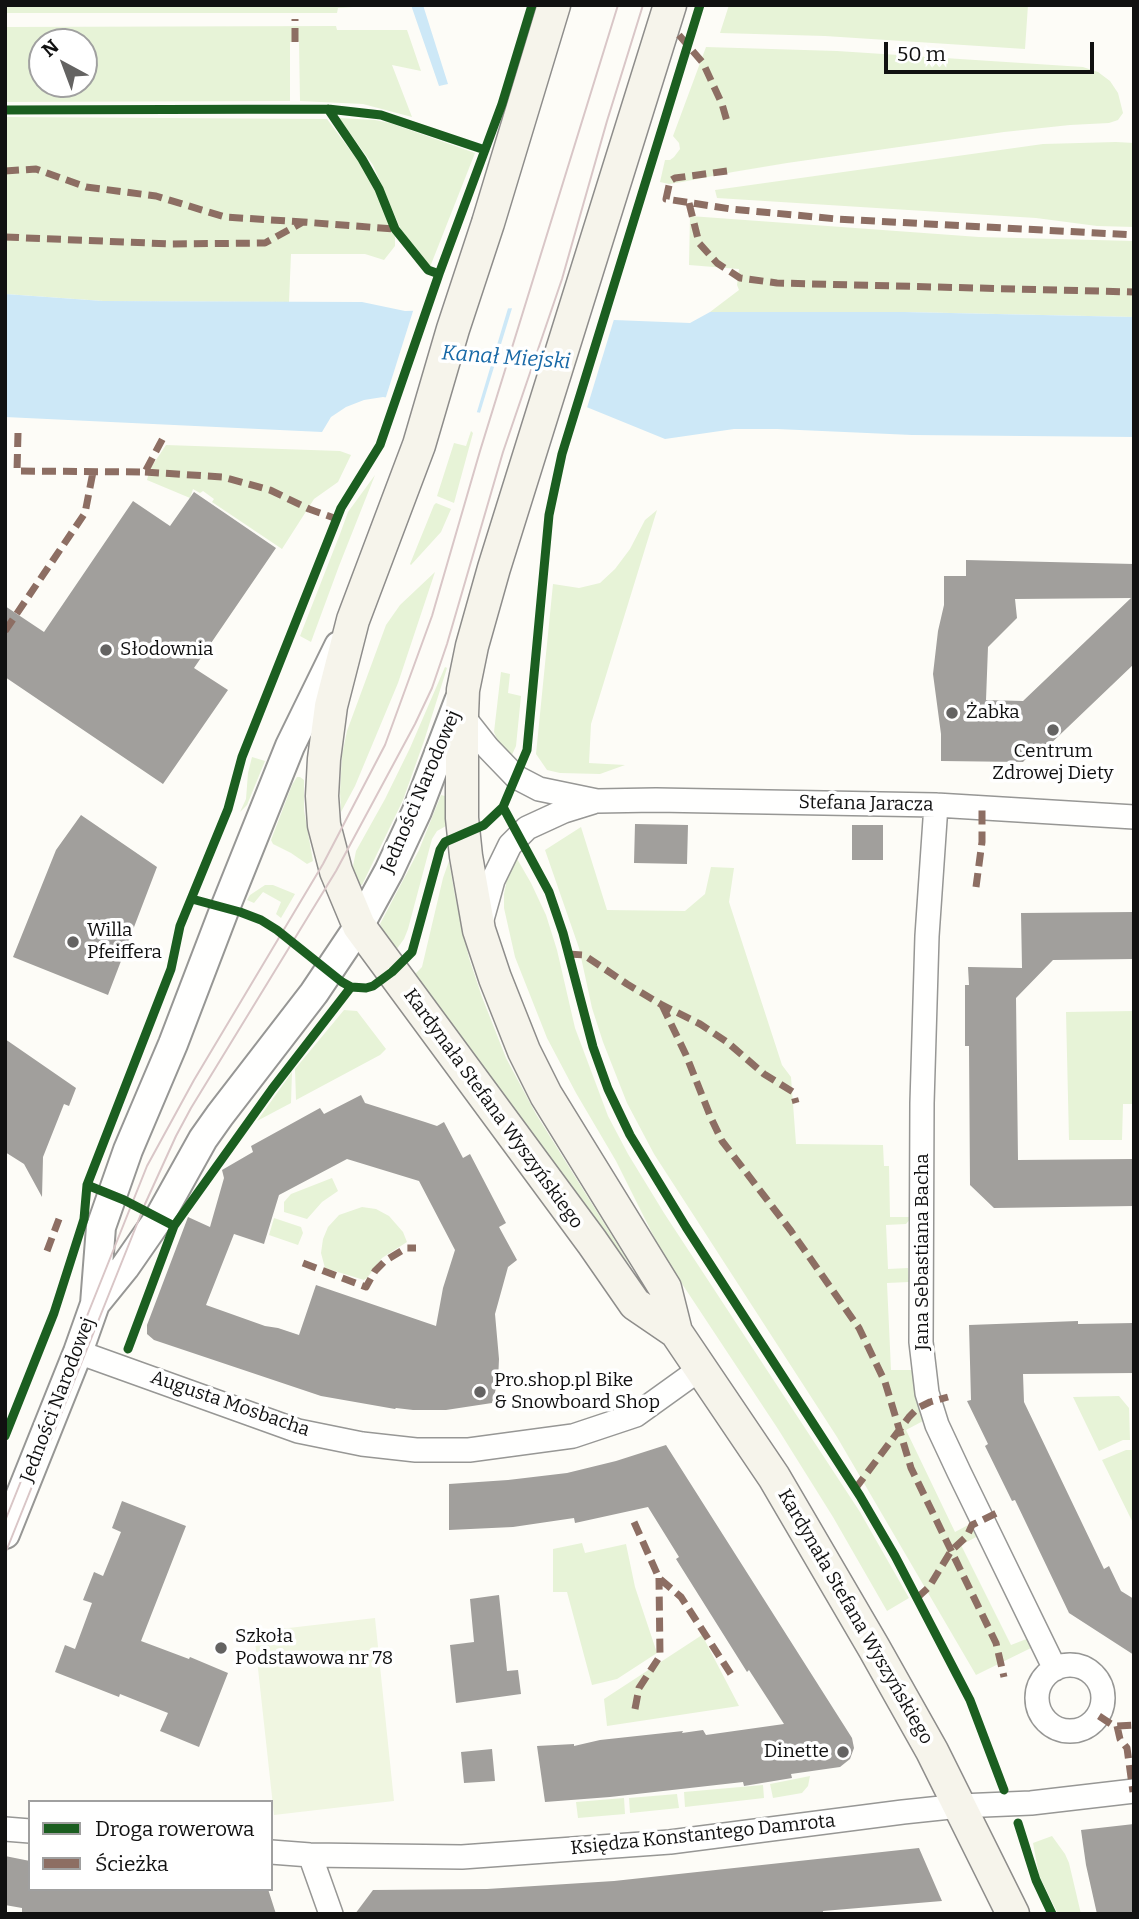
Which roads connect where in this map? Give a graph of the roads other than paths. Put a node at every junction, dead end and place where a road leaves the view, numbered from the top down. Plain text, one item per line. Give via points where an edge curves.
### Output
1 (554, 5) edge
2 (670, 5) edge
3 (354, 620) junction
4 (463, 703) junction
5 (597, 801) junction
6 (936, 805) junction
7 (1134, 817) edge
8 (359, 926) junction
9 (479, 930) junction
10 (95, 1304) junction
11 (676, 1332) junction
12 (78, 1352) junction
13 (700, 1368) junction
14 (5, 1534) edge
15 (1055, 1669) dead end
16 (1134, 1791) edge
17 (960, 1806) junction
18 (5, 1829) edge
19 (28, 1831) edge
20 (273, 1852) edge
21 (310, 1855) junction
22 (331, 1914) edge
23 (1013, 1914) edge

1 - 3 main road, Jedności Narodowej via 419,444
2 - 4 main road, Jedności Narodowej via 484,599
3 - 8 main road, Kardynała Stefana Wyszyńskiego via 331,706 322,796 336,871
3 - 10 street, Jedności Narodowej via 297,730 128,1150 101,1227
4 - 5 street, Stefana Jaracza via 488,748 516,777 539,789
4 - 8 street, Jedności Narodowej via 417,811
4 - 9 main road, Kardynała Stefana Wyszyńskiego via 462,818
5 - 6 street, Stefana Jaracza
5 - 9 street, Stefana Jaracza via 527,828 510,845 493,880
6 - 7 street, Stefana Jaracza
6 - 15 street, Jana Sebastiana Bacha via 922,1103 921,1342 927,1393 959,1472
8 - 10 street, Jedności Narodowej via 203,1139 159,1218
8 - 11 main road, Kardynała Stefana Wyszyńskiego via 635,1304
9 - 11 main road, Kardynała Stefana Wyszyńskiego via 524,1051 546,1095 665,1288
10 - 12 street, Jedności Narodowej
11 - 13 main road, Kardynała Stefana Wyszyńskiego
12 - 13 street, Augusta Mosbacha via 298,1431 383,1447 469,1450 573,1436 636,1415
12 - 14 street, Jedności Narodowej
13 - 17 main road, Kardynała Stefana Wyszyńskiego via 780,1489
16 - 17 street, Księdza Konstantego Damrota
17 - 21 street, Księdza Konstantego Damrota via 670,1842 462,1857
17 - 23 main road, Kardynała Stefana Wyszyńskiego
18 - 19 street
20 - 21 street, Księdza Konstantego Damrota
21 - 22 street

